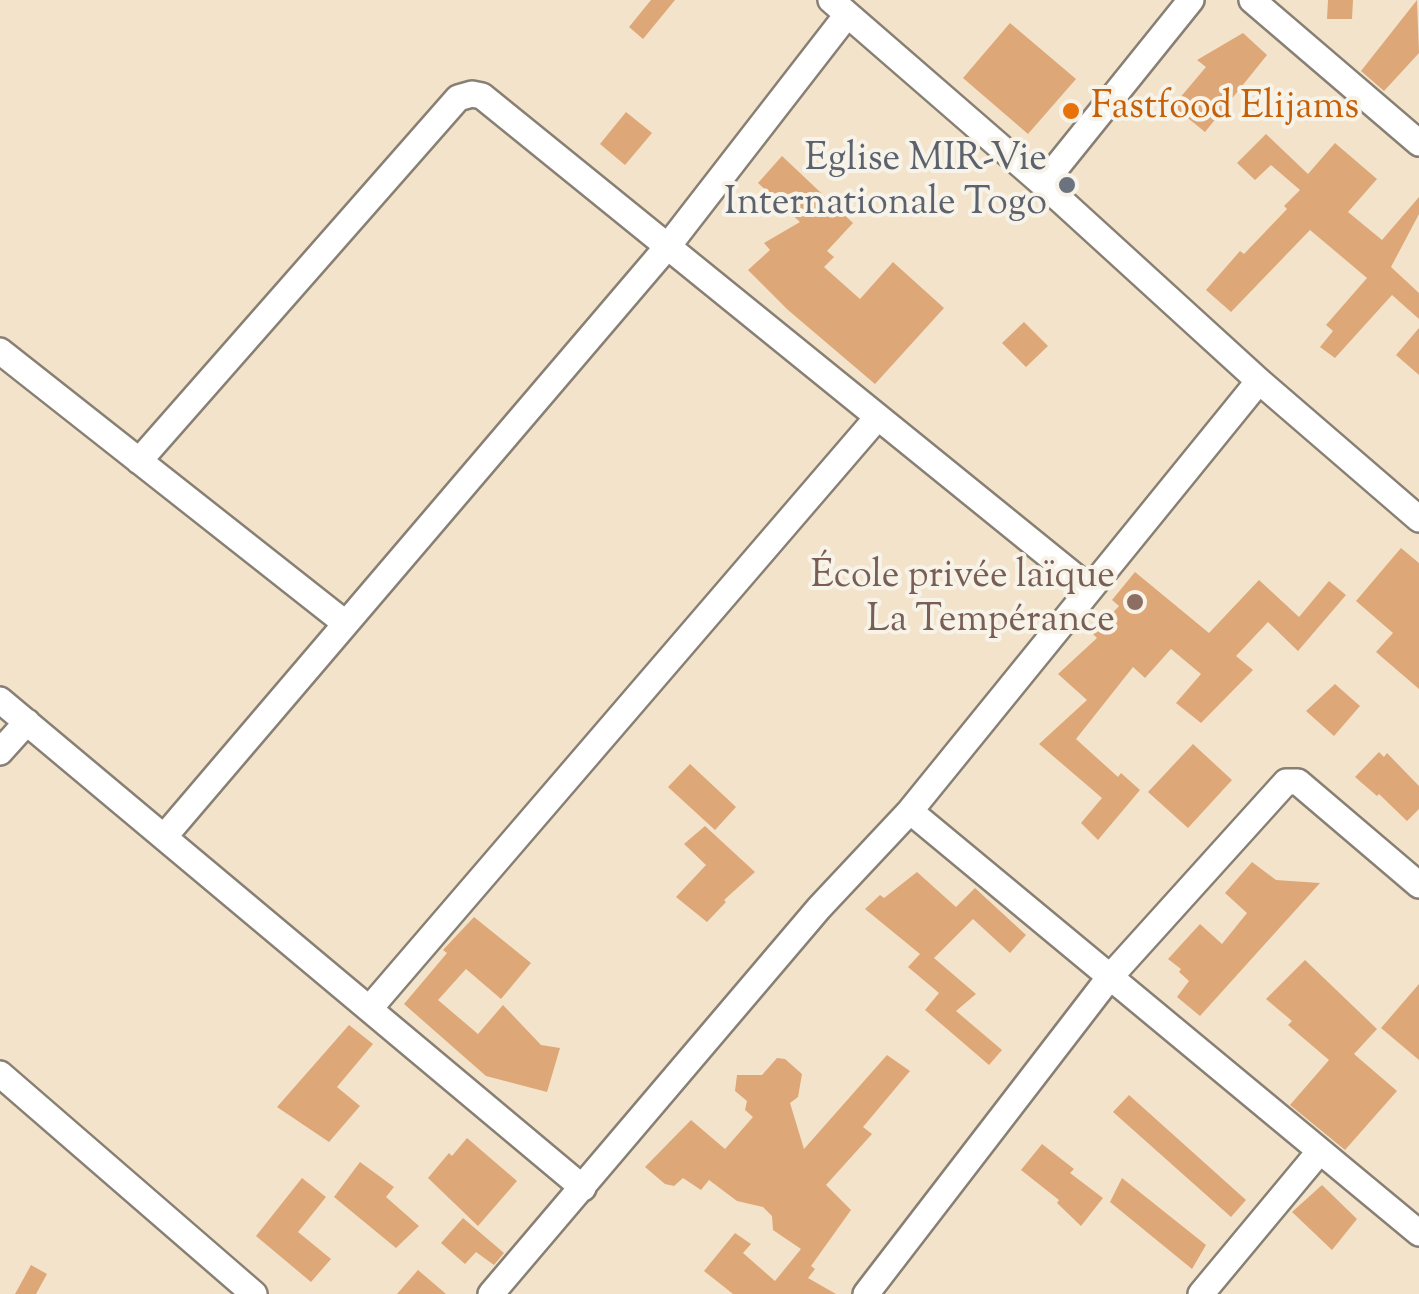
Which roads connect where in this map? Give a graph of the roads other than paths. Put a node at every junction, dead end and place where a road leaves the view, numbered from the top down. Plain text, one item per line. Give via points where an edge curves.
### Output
1 (1192, 0) edge
2 (1252, 0) edge
3 (839, 7) edge
4 (1419, 143) edge
5 (1043, 184) junction
6 (668, 246) junction
7 (0, 351) edge
8 (1259, 381) junction
9 (877, 418) junction
10 (139, 461) junction
11 (1419, 518) edge
12 (1089, 588) junction
13 (345, 624) junction
14 (0, 700) edge
15 (27, 722) junction
16 (0, 752) edge
17 (910, 811) junction
18 (164, 837) junction
19 (1419, 885) edge
20 (1110, 978) junction
21 (370, 1008) junction
22 (0, 1074) edge
23 (1320, 1151) junction
24 (583, 1188) junction
25 (1419, 1233) edge
26 (252, 1293) edge
27 (491, 1294) edge
28 (866, 1294) edge
29 (1200, 1294) edge

1 - 5 street
2 - 4 street
3 - 5 street
3 - 6 street
5 - 8 street
6 - 9 street
6 - 10 street via 482,96 466,94
6 - 13 street
7 - 10 street
8 - 11 street
8 - 12 street
9 - 12 street
9 - 21 street
10 - 13 street
12 - 17 street
13 - 18 street
14 - 15 street
15 - 16 street
15 - 18 street
17 - 20 street
17 - 24 street via 819,908
18 - 21 street
19 - 20 street via 1289,780
20 - 23 street
20 - 28 street
21 - 24 street
22 - 26 street
23 - 25 street
23 - 29 street
24 - 27 street

